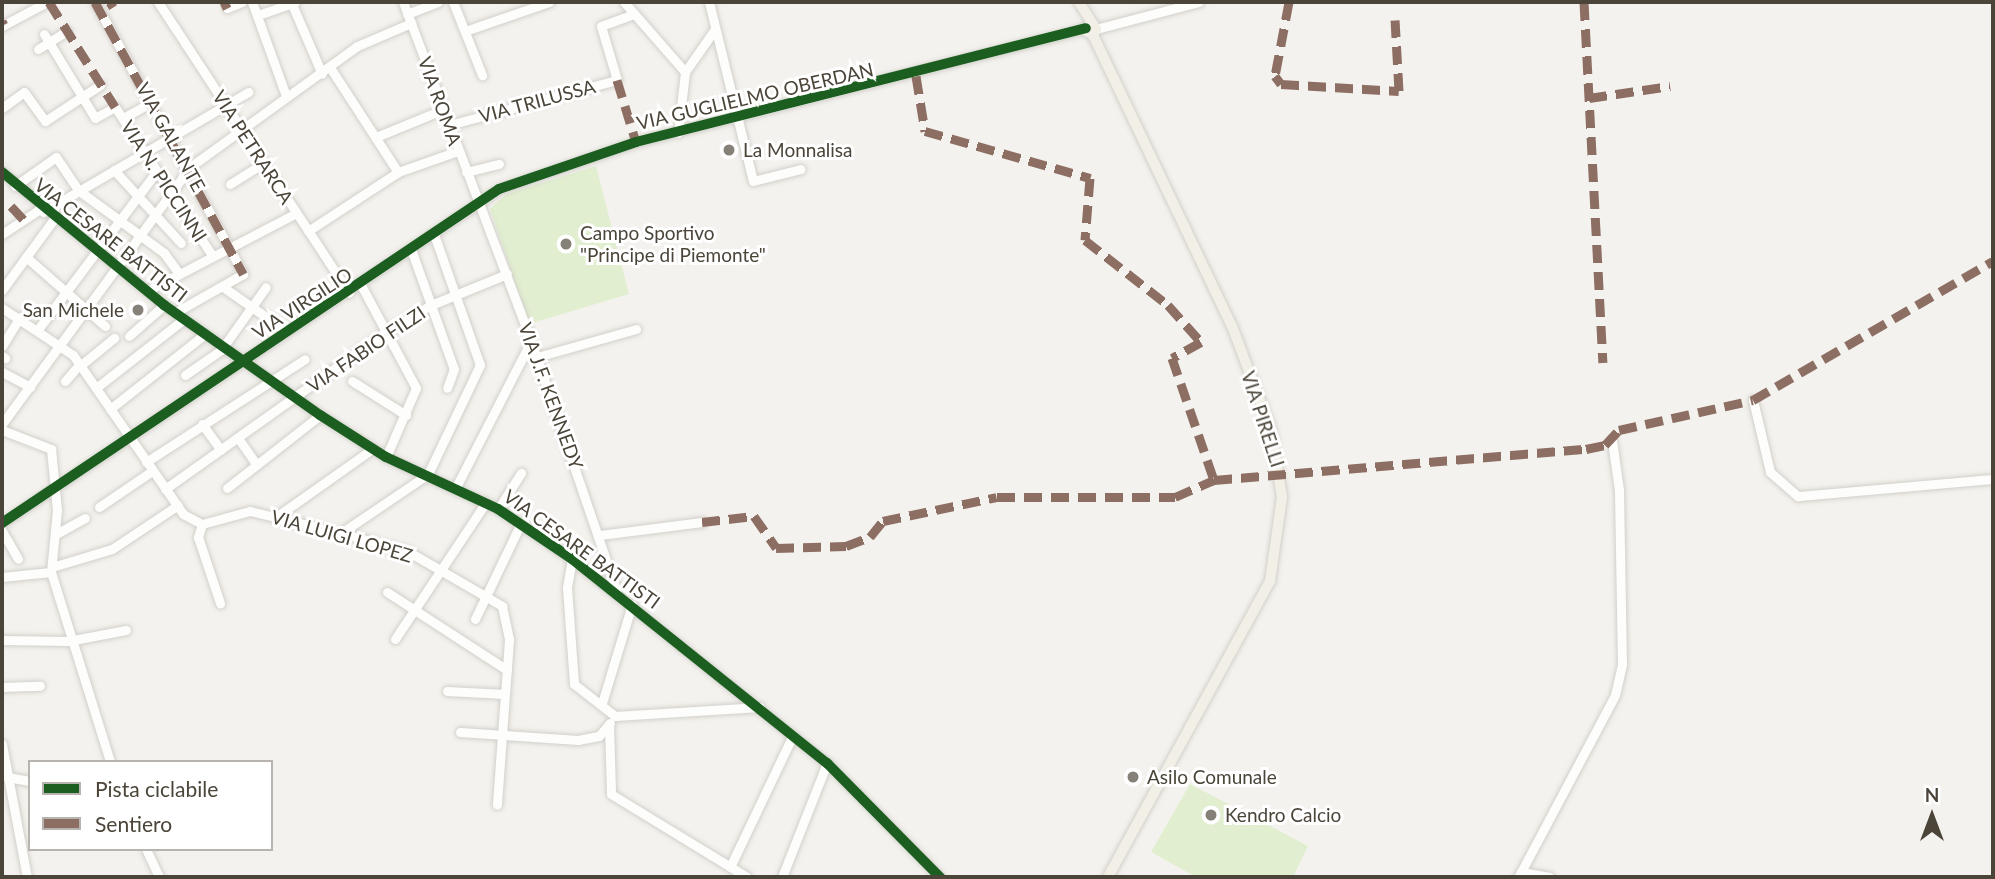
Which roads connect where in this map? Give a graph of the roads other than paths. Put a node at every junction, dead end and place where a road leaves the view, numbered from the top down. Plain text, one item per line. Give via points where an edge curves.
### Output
1 (47, 2) edge
2 (95, 2) edge
3 (159, 2) edge
4 (242, 2) edge
5 (253, 2) edge
6 (293, 2) edge
7 (403, 2) edge
8 (438, 2) edge
9 (453, 2) edge
10 (549, 2) edge
11 (624, 2) edge
12 (709, 2) edge
13 (1079, 2) edge
14 (1199, 2) edge
15 (227, 8) dead end
16 (635, 14) junction
17 (258, 15) junction
18 (409, 19) junction
19 (2, 26) edge
20 (715, 29) junction
21 (1091, 29) junction
22 (66, 31) dead end
23 (465, 31) junction
24 (47, 39) junction
25 (38, 49) dead end
26 (326, 71) junction
27 (685, 72) junction
28 (482, 75) dead end
29 (100, 85) dead end
30 (248, 92) dead end
31 (286, 96) junction
32 (82, 97) junction
33 (152, 102) junction
34 (227, 106) junction
35 (2, 108) edge
36 (444, 109) junction
37 (737, 117) junction
38 (123, 118) junction
39 (449, 125) junction
40 (241, 129) junction
41 (678, 132) junction
42 (172, 136) junction
43 (376, 137) junction
44 (458, 151) junction
45 (145, 152) junction
46 (264, 163) junction
47 (499, 164) dead end
48 (190, 167) junction
49 (801, 169) dead end
50 (114, 170) junction
51 (157, 171) junction
52 (2, 172) edge
53 (398, 172) junction
54 (466, 172) junction
55 (230, 184) dead end
56 (15, 186) junction
57 (78, 190) junction
58 (170, 194) junction
59 (139, 195) junction
60 (477, 201) junction
61 (54, 206) junction
62 (42, 211) junction
63 (156, 213) junction
64 (296, 213) junction
65 (53, 219) junction
66 (120, 219) junction
67 (308, 231) junction
68 (2, 234) edge
69 (140, 235) junction
70 (435, 237) junction
71 (181, 243) dead end
72 (229, 246) junction
73 (98, 250) junction
74 (412, 252) junction
75 (212, 255) junction
76 (26, 257) junction
77 (118, 264) junction
78 (178, 272) junction
79 (507, 274) junction
80 (5, 278) edge
81 (361, 285) junction
82 (223, 287) junction
83 (266, 287) dead end
84 (2, 290) edge
85 (147, 290) junction
86 (66, 292) junction
87 (349, 293) junction
88 (455, 295) junction
89 (164, 305) junction
90 (431, 305) junction
91 (2, 307) edge
92 (251, 307) junction
93 (85, 309) junction
94 (180, 315) junction
95 (20, 317) junction
96 (104, 326) dead end
97 (39, 328) junction
98 (636, 329) dead end
99 (286, 331) junction
100 (386, 332) junction
101 (205, 334) junction
102 (129, 336) dead end
103 (114, 338) dead end
104 (531, 341) junction
105 (60, 342) junction
106 (2, 346) edge
107 (223, 346) junction
108 (537, 357) junction
109 (305, 359) dead end
110 (246, 361) junction
111 (80, 365) junction
112 (2, 372) edge
113 (185, 375) dead end
114 (270, 380) junction
115 (65, 381) dead end
116 (352, 381) dead end
117 (30, 387) junction
118 (96, 388) junction
119 (447, 388) dead end
120 (297, 397) junction
121 (1753, 400) dead end
122 (110, 409) junction
123 (320, 415) junction
124 (406, 415) junction
125 (2, 424) edge
126 (202, 424) junction
127 (2, 430) edge
128 (129, 436) junction
129 (238, 438) junction
130 (1612, 441) dead end
131 (372, 449) junction
132 (220, 450) junction
133 (386, 457) junction
134 (146, 462) junction
135 (256, 464) junction
136 (152, 471) junction
137 (521, 473) dead end
138 (428, 474) junction
139 (1993, 479) edge
140 (57, 485) junction
141 (456, 487) junction
142 (227, 488) dead end
143 (165, 489) junction
144 (485, 502) junction
145 (178, 505) junction
146 (99, 507) dead end
147 (498, 509) junction
148 (276, 517) junction
149 (86, 518) dead end
150 (702, 522) dead end
151 (2, 523) edge
152 (522, 523) junction
153 (202, 524) junction
154 (2, 531) edge
155 (341, 533) junction
156 (56, 534) junction
157 (600, 535) junction
158 (18, 559) dead end
159 (572, 559) junction
160 (52, 569) junction
161 (440, 569) junction
162 (2, 578) edge
163 (387, 592) dead end
164 (617, 592) junction
165 (487, 596) junction
166 (220, 603) dead end
167 (632, 604) junction
168 (414, 610) junction
169 (475, 619) dead end
170 (126, 630) dead end
171 (395, 639) dead end
172 (2, 640) edge
173 (68, 641) junction
174 (507, 670) junction
175 (40, 686) dead end
176 (2, 687) edge
177 (447, 691) dead end
178 (505, 694) junction
179 (601, 703) junction
180 (760, 707) junction
181 (615, 716) junction
182 (609, 725) junction
183 (460, 732) dead end
184 (503, 734) junction
185 (793, 735) junction
186 (2, 744) edge
187 (2, 750) edge
188 (109, 760) edge
189 (827, 763) junction
190 (8, 777) junction
191 (28, 781) edge
192 (497, 805) dead end
193 (147, 851) edge
194 (730, 867) junction
195 (1520, 874) edge
196 (27, 877) edge
197 (159, 877) edge
198 (747, 877) edge
199 (782, 877) edge
200 (940, 877) edge
201 (1108, 877) edge
202 (1550, 877) edge

1 - 19 street
2 - 33 street, VIA GALANTE
3 - 34 street, VIA PETRARCA
4 - 15 street
5 - 17 street
6 - 17 street
6 - 26 street
7 - 18 street, VIA ROMA
8 - 18 street
9 - 23 street
10 - 23 street
11 - 16 street
12 - 20 street
13 - 21 main road, VIA PIRELLI
14 - 21 street, VIA GUGLIELMO OBERDAN
16 - 27 street
16 - 39 street, VIA TRILUSSA via 601,26 617,80
17 - 31 street
18 - 26 street via 357,46
18 - 36 street, VIA ROMA
20 - 27 street
20 - 37 street
21 - 37 street, VIA GUGLIELMO OBERDAN
21 - 201 main road, VIA PIRELLI via 1231,326 1270,430 1282,497 1270,581
22 - 24 street
23 - 28 street
24 - 25 street
24 - 32 street
26 - 31 street
26 - 43 street
27 - 41 street
29 - 32 street
30 - 34 street
31 - 40 street
32 - 35 street via 45,121 24,92
32 - 38 street, VIA N. PICCINNI via 94,118 116,107
33 - 38 street
33 - 42 street, VIA GALANTE
34 - 40 street, VIA PETRARCA
34 - 42 street
36 - 39 street, VIA ROMA
36 - 43 street
37 - 41 street, VIA GUGLIELMO OBERDAN
37 - 49 street via 753,181
38 - 45 street, VIA N. PICCINNI
39 - 44 street, VIA ROMA
40 - 46 street, VIA PETRARCA
40 - 48 street
41 - 60 street, VIA GUGLIELMO OBERDAN
42 - 45 street
42 - 48 street, VIA GALANTE
43 - 53 street
44 - 53 street
44 - 54 street, VIA ROMA
45 - 50 street
45 - 51 street, VIA N. PICCINNI
46 - 55 street
46 - 64 street, VIA PETRARCA
47 - 54 street
48 - 58 street
48 - 72 street, VIA GALANTE
50 - 57 street
50 - 59 street
51 - 58 street, VIA N. PICCINNI
51 - 59 street
52 - 56 street, VIA CESARE BATTISTI
53 - 67 street
54 - 60 street, VIA ROMA
56 - 57 street via 56,157
56 - 62 street, VIA CESARE BATTISTI
57 - 61 street
57 - 66 street
58 - 63 street
58 - 75 street, VIA N. PICCINNI
59 - 63 street
59 - 66 street
60 - 70 street, VIA VIRGILIO
60 - 79 street, VIA J.F. KENNEDY
61 - 62 street
61 - 65 street
62 - 65 street, VIA CESARE BATTISTI
62 - 68 street
63 - 69 street
63 - 71 street
64 - 67 street, VIA PETRARCA
64 - 72 street
65 - 73 street, VIA CESARE BATTISTI
65 - 76 street
66 - 69 street
66 - 73 street
67 - 87 street, VIA PETRARCA
69 - 77 street
69 - 78 street
70 - 74 street, VIA VIRGILIO
70 - 88 street
72 - 75 street
72 - 82 street, VIA GALANTE via 243,274
73 - 77 street, VIA CESARE BATTISTI
73 - 86 street
74 - 81 street, VIA VIRGILIO
74 - 90 street
75 - 78 street
76 - 80 street
76 - 86 street
77 - 85 street, VIA CESARE BATTISTI
77 - 93 street
78 - 85 street
79 - 88 street, VIA FABIO FILZI
79 - 104 street, VIA J.F. KENNEDY
80 - 84 street
81 - 87 street, VIA VIRGILIO
81 - 100 street
82 - 92 street
82 - 94 street
83 - 92 street
85 - 89 street, VIA CESARE BATTISTI
86 - 93 street
86 - 97 street
87 - 99 street, VIA VIRGILIO
88 - 90 street, VIA FABIO FILZI
88 - 138 street via 481,365
89 - 94 street, VIA CESARE BATTISTI
89 - 102 street
90 - 100 street, VIA FABIO FILZI
90 - 119 street via 454,369
91 - 95 street
92 - 99 street
92 - 107 street
93 - 96 street
93 - 105 street
94 - 101 street, VIA CESARE BATTISTI
94 - 118 street
95 - 97 street
95 - 106 street
97 - 105 street
98 - 108 street
99 - 110 street, VIA VIRGILIO
100 - 120 street, VIA FABIO FILZI
100 - 124 street via 416,388
101 - 107 street, VIA CESARE BATTISTI
101 - 122 street
103 - 111 street
104 - 108 street, VIA J.F. KENNEDY
104 - 141 street
105 - 111 street
105 - 117 street
107 - 110 street, VIA CESARE BATTISTI
107 - 113 street
108 - 157 street, VIA J.F. KENNEDY
109 - 114 street
110 - 114 street, VIA CESARE BATTISTI
110 - 128 street, VIA VIRGILIO
111 - 115 street
111 - 118 street
112 - 117 street
114 - 120 street, VIA CESARE BATTISTI
114 - 126 street
116 - 124 street
117 - 125 street
118 - 122 street
120 - 123 street, VIA CESARE BATTISTI
120 - 129 street, VIA FABIO FILZI
121 - 139 street via 1770,472 1798,496
122 - 128 street
123 - 131 street, VIA CESARE BATTISTI
123 - 135 street
124 - 133 street
126 - 132 street
126 - 134 street
127 - 140 street via 51,449
128 - 134 street
128 - 140 street, VIA VIRGILIO
129 - 132 street, VIA FABIO FILZI
129 - 135 street
130 - 195 street via 1619,490 1622,664 1615,695
131 - 133 street, VIA CESARE BATTISTI
131 - 148 street
132 - 143 street, VIA FABIO FILZI
133 - 138 street, VIA CESARE BATTISTI
134 - 136 street
135 - 142 street
136 - 143 street
136 - 146 street
137 - 147 street
138 - 141 street, VIA CESARE BATTISTI
138 - 155 street
140 - 151 street, VIA VIRGILIO
140 - 156 street
141 - 144 street, VIA CESARE BATTISTI
143 - 145 street
144 - 147 street, VIA CESARE BATTISTI
144 - 161 street
145 - 153 street
145 - 160 street via 112,549
147 - 152 street, VIA CESARE BATTISTI
148 - 153 street, VIA LUIGI LOPEZ via 243,511
148 - 155 street, VIA LUIGI LOPEZ
149 - 156 street
150 - 157 street
152 - 159 street, VIA CESARE BATTISTI
152 - 165 street
153 - 166 street via 198,537
154 - 158 street
155 - 161 street, VIA LUIGI LOPEZ
156 - 160 street
157 - 164 street, VIA J.F. KENNEDY
159 - 164 street, VIA CESARE BATTISTI
159 - 179 street via 567,588 574,684
160 - 162 street
160 - 173 street
161 - 165 street, VIA LUIGI LOPEZ
161 - 168 street
163 - 168 street
164 - 167 street, VIA CESARE BATTISTI
165 - 169 street
165 - 174 street, VIA LUIGI LOPEZ via 507,615
167 - 179 street
167 - 180 street, VIA CESARE BATTISTI
168 - 171 street
168 - 174 street
170 - 173 street
172 - 173 street
173 - 188 street
174 - 178 street
175 - 176 street
177 - 178 street
178 - 184 street
179 - 181 street
180 - 181 street
180 - 185 street, VIA CESARE BATTISTI
181 - 182 street
182 - 184 street via 599,736 578,740
182 - 194 street via 611,794
183 - 184 street
184 - 192 street
185 - 189 street, VIA CESARE BATTISTI
185 - 194 street
186 - 187 street
187 - 190 street
189 - 199 street
189 - 200 street, VIA CESARE BATTISTI
190 - 191 street
190 - 196 street
193 - 197 street
194 - 198 street
195 - 202 street

